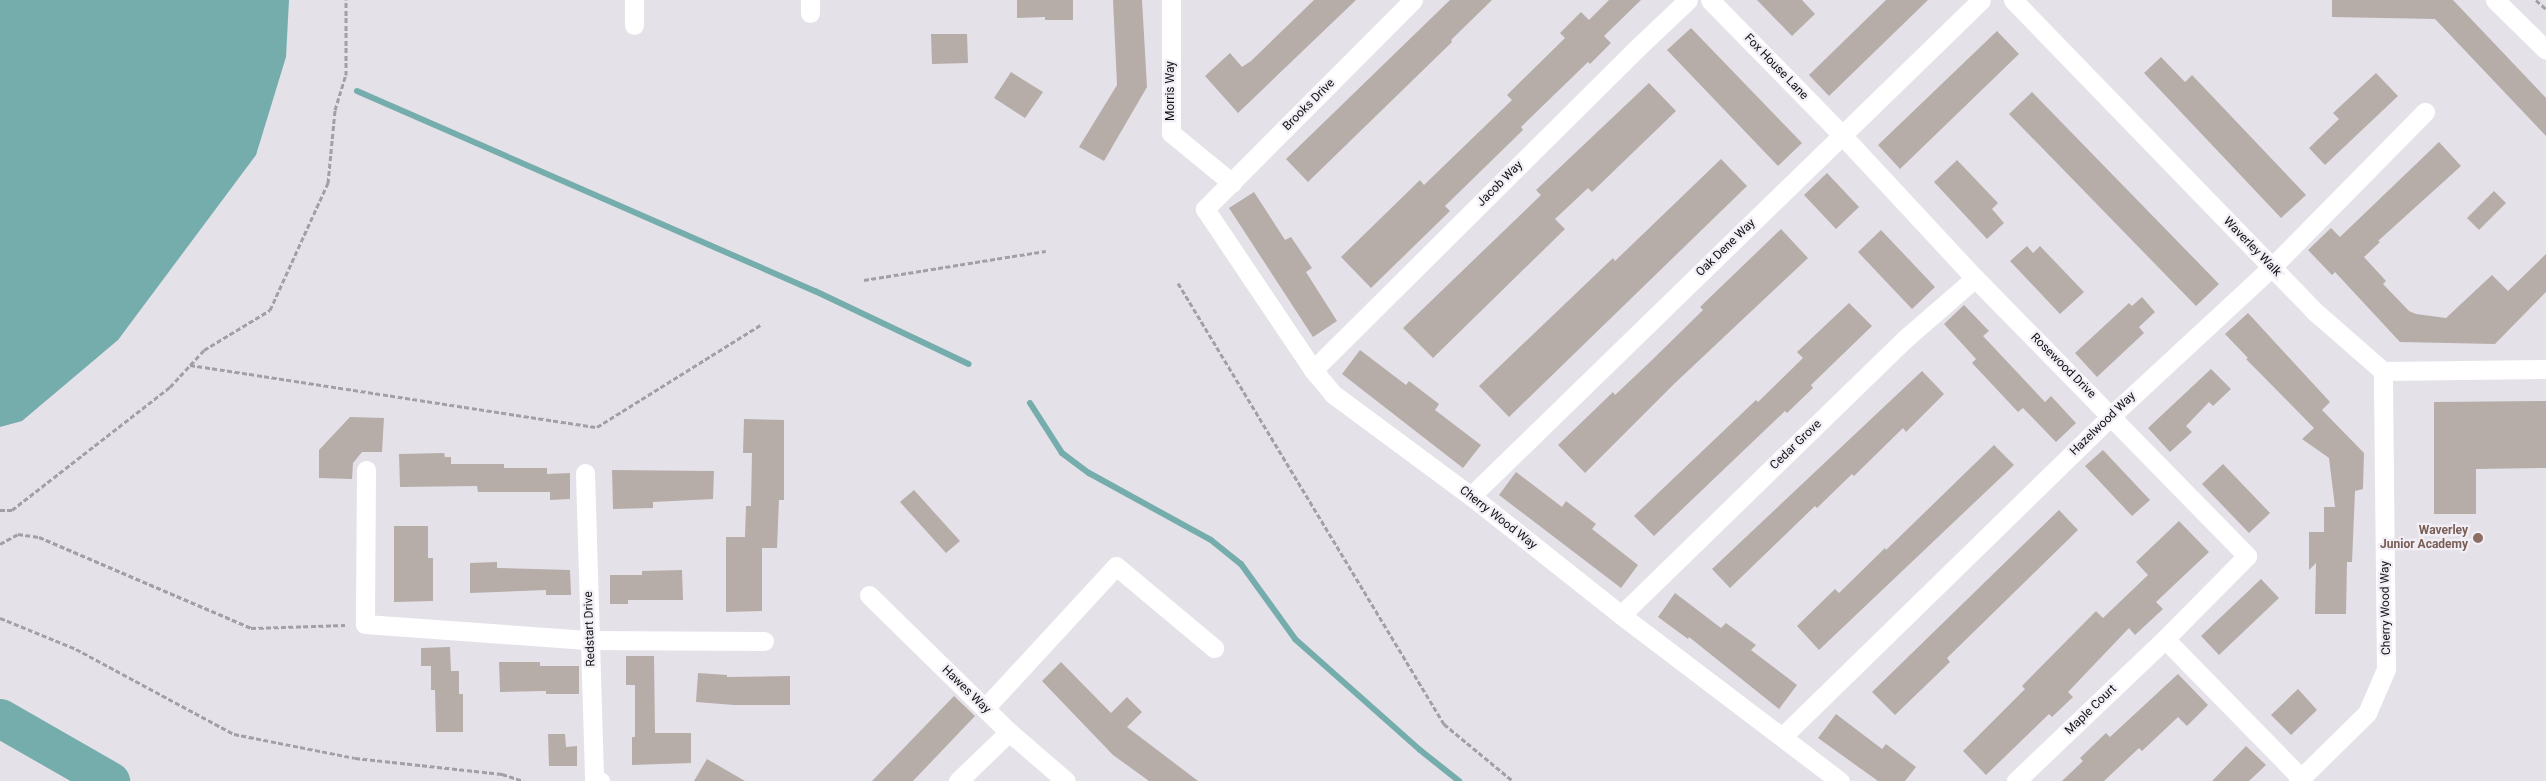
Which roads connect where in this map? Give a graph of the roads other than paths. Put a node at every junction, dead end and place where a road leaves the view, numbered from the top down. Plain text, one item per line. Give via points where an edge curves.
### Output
1 (634, 0) edge
2 (1171, 0) edge
3 (1413, 0) edge
4 (1688, 0) edge
5 (1710, 0) edge
6 (1982, 0) edge
7 (2013, 0) edge
8 (2495, 0) edge
9 (634, 24) dead end
10 (2546, 50) edge
11 (2425, 112) dead end
12 (1842, 134) junction
13 (1232, 183) junction
14 (1205, 209) joint
15 (2272, 267) junction
16 (1975, 278) junction
17 (2546, 369) edge
18 (1314, 370) junction
19 (2383, 371) junction
20 (2112, 415) junction
21 (366, 470) dead end
22 (585, 473) dead end
23 (1471, 496) junction
24 (869, 595) dead end
25 (1621, 615) junction
26 (2165, 639) junction
27 (590, 640) junction
28 (764, 641) dead end
29 (1214, 648) dead end
30 (985, 708) junction
31 (1009, 732) junction
32 (1782, 737) junction
33 (2300, 779) edge
34 (600, 781) edge
35 (958, 781) edge
36 (1066, 781) edge
37 (1840, 781) edge
38 (2016, 781) edge

1 - 9 street
2 - 13 street, Morris Way via 1171,133
3 - 13 street, Brooks Drive
4 - 18 street, Jacob Way
5 - 12 street, Fox House Lane
6 - 12 street, Oak Dene Way
7 - 15 street, Waverley Walk
8 - 10 street
11 - 15 street, Hazelwood Way
12 - 16 street, Rosewood Drive
12 - 23 street, Oak Dene Way
13 - 14 street, Brooks Drive
14 - 18 street, Cherry Wood Way
15 - 19 street, Waverley Walk via 2313,310
15 - 20 street, Hazelwood Way
16 - 20 street, Rosewood Drive
16 - 25 street, Cedar Grove via 1906,338
17 - 19 street
18 - 23 street, Cherry Wood Way via 1333,394
19 - 33 street, Cherry Wood Way via 2386,669 2367,713
20 - 26 street, Rosewood Drive via 2247,556
20 - 32 street, Hazelwood Way
21 - 27 street via 366,624
22 - 27 street, Redstart Drive
23 - 25 street, Cherry Wood Way
24 - 30 street, Hawes Way
25 - 32 street, Cherry Wood Way
26 - 33 street
26 - 38 street, Maple Court
27 - 28 street
27 - 34 street, Redstart Drive via 594,778
29 - 30 street via 1116,566
30 - 31 street, Hawes Way
31 - 35 street
31 - 36 street, Hawes Way
32 - 37 street, Cherry Wood Way

